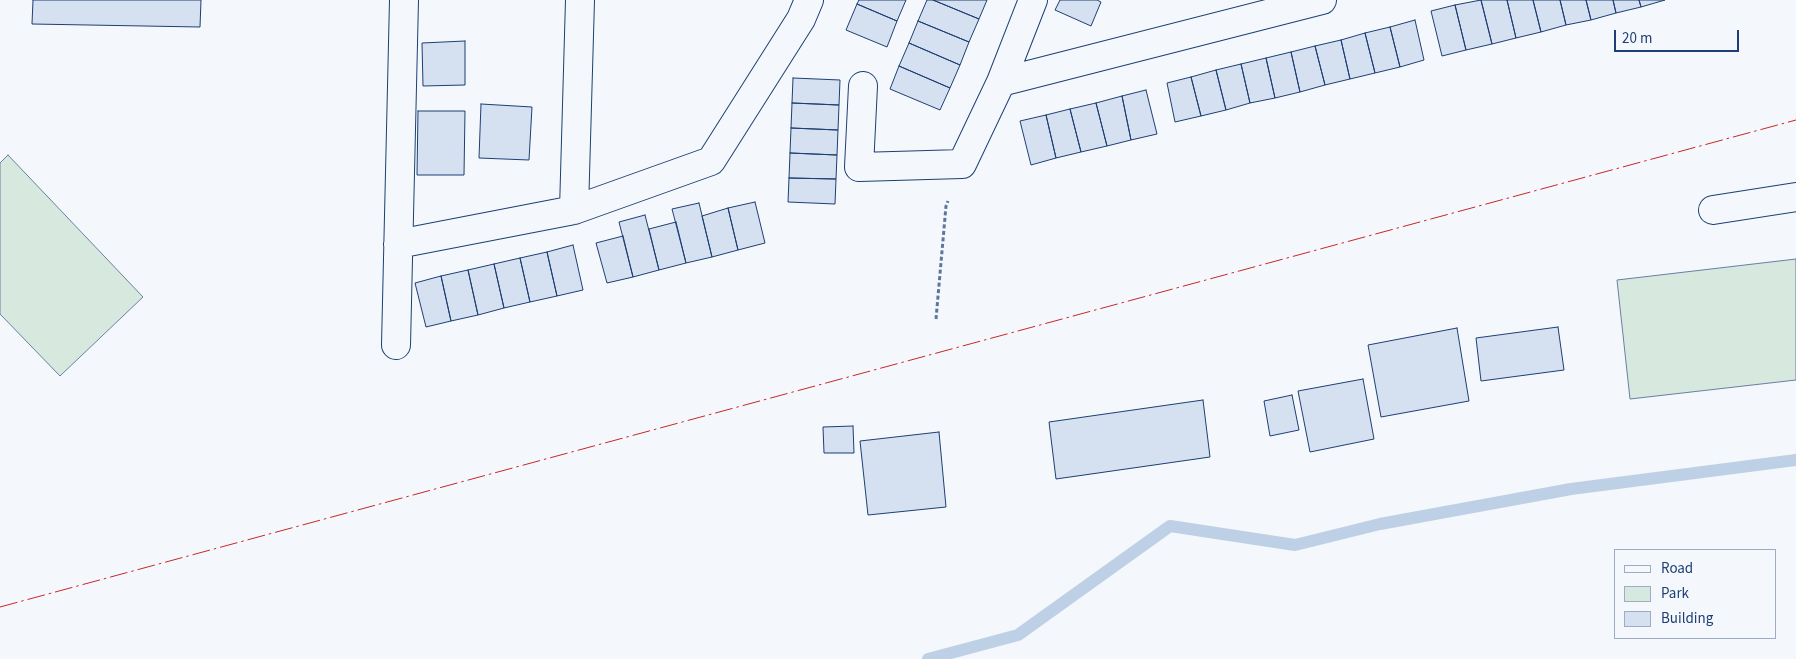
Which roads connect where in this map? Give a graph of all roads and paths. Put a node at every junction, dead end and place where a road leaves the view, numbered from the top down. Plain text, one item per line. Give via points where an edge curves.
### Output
1 (404, 0) edge
2 (580, 0) edge
3 (809, 0) edge
4 (1033, 0) edge
5 (1322, 0) edge
6 (1000, 82) junction
7 (863, 86) dead end
8 (962, 164) junction
9 (1796, 197) edge
10 (574, 210) junction
11 (1712, 210) dead end
12 (398, 244) junction
13 (936, 319) dead end
14 (396, 345) dead end

1 - 12 street
2 - 10 street
3 - 10 street via 801,19 712,161
4 - 6 street
5 - 6 street
6 - 8 street
7 - 8 street via 859,167
8 - 13 path via 946,206
9 - 11 street
10 - 12 street
12 - 14 street

